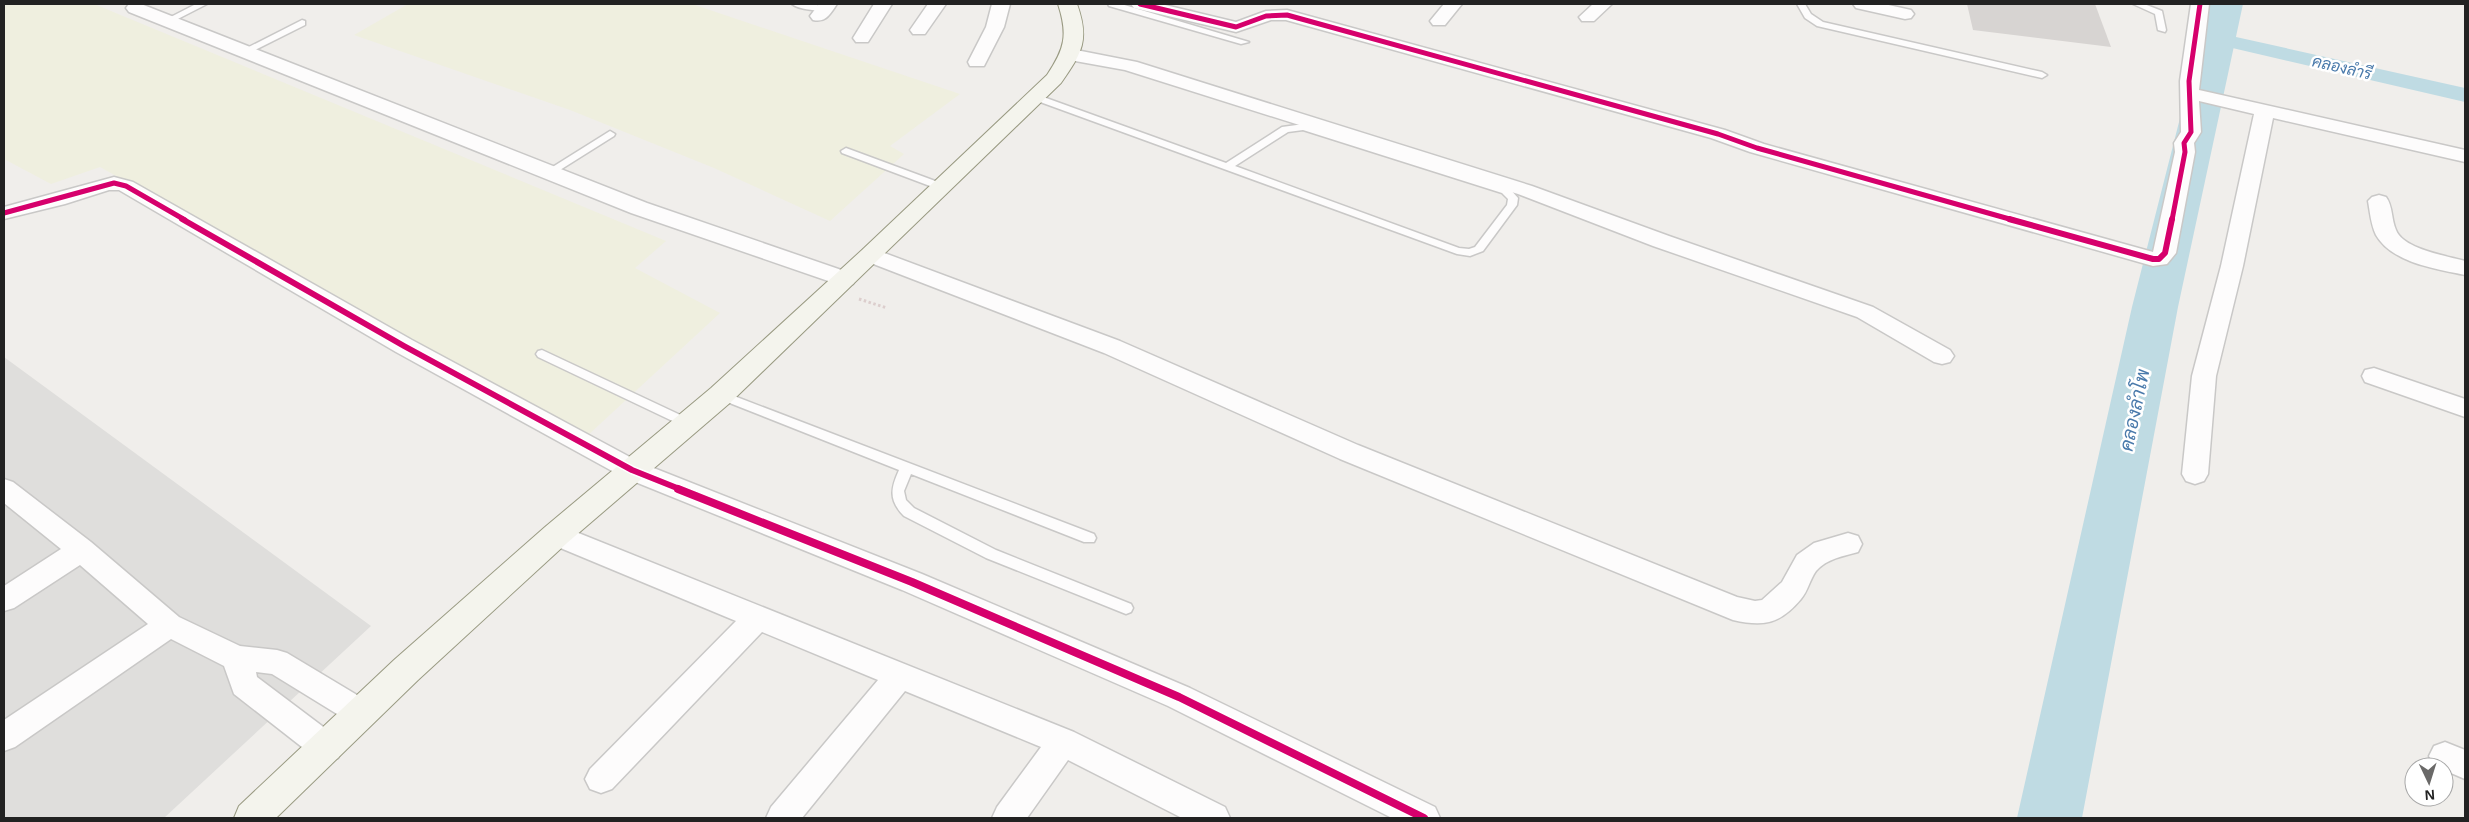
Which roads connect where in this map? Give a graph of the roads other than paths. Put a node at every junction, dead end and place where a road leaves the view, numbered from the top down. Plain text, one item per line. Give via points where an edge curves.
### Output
1 (203, 4) edge
2 (796, 4) edge
3 (883, 4) edge
4 (937, 4) edge
5 (1002, 4) edge
6 (1068, 4) edge
7 (1112, 4) edge
8 (1140, 4) edge
9 (1454, 4) edge
10 (1604, 4) edge
11 (1801, 4) edge
12 (1862, 4) edge
13 (2137, 4) edge
14 (2200, 4) edge
15 (135, 8) dead end
16 (824, 10) edge
17 (1905, 14) dead end
18 (1588, 17) dead end
19 (167, 21) junction
20 (1439, 21) dead end
21 (302, 23) dead end
22 (919, 30) dead end
23 (2162, 30) dead end
24 (862, 38) dead end
25 (1244, 42) dead end
26 (244, 52) junction
27 (1071, 55) junction
28 (977, 62) dead end
29 (2042, 75) dead end
30 (2192, 95) junction
31 (1035, 98) junction
32 (2259, 111) junction
33 (610, 134) dead end
34 (846, 151) dead end
35 (2465, 156) edge
36 (1227, 167) junction
37 (548, 173) junction
38 (942, 187) junction
39 (2379, 201) dead end
40 (4, 213) edge
41 (871, 256) junction
42 (2465, 268) edge
43 (845, 278) junction
44 (542, 354) dead end
45 (1942, 356) dead end
46 (2374, 376) dead end
47 (721, 395) junction
48 (2465, 408) edge
49 (687, 423) junction
50 (907, 467) junction
51 (632, 470) junction
52 (2195, 474) dead end
53 (4, 489) edge
54 (556, 535) junction
55 (1089, 538) dead end
56 (1848, 544) dead end
57 (81, 550) junction
58 (4, 600) edge
59 (1126, 608) dead end
60 (758, 617) junction
61 (170, 625) junction
62 (236, 658) junction
63 (900, 675) junction
64 (361, 714) junction
65 (4, 737) edge
66 (1063, 742) junction
67 (327, 748) junction
68 (601, 779) dead end
69 (259, 816) edge
70 (782, 818) edge
71 (1008, 818) edge
72 (1214, 818) edge
73 (1424, 818) edge

1 - 19 lane
2 - 16 lane
3 - 24 street
4 - 22 street
5 - 28 street via 995,27
6 - 27 street via 1075,26
7 - 25 lane
8 - 30 street via 1236,27 1266,15 1287,15 2153,259 2159,259 2165,253 2185,152 2184,143 2191,132
9 - 20 street
10 - 18 street
11 - 29 lane via 1803,12 1820,24
12 - 17 street
13 - 23 lane via 2159,13
14 - 30 street
15 - 19 street
19 - 26 street
21 - 26 lane
26 - 37 street
27 - 31 street
27 - 45 street via 1130,66 1525,190 1670,245 1866,312
30 - 32 street
31 - 36 lane
31 - 38 street
32 - 35 street
32 - 52 street via 2232,266 2204,376
33 - 37 lane
34 - 38 lane
36 - 36 lane via 1285,129 1304,127 1506,191 1514,198 1479,249 1470,253
37 - 43 street via 639,208
38 - 41 street
39 - 42 street via 2386,235 2395,244 2415,254
40 - 51 street via 104,185 126,186 404,346
41 - 43 street
41 - 56 street via 1112,347 1349,452 1733,608 1755,613 1770,610 1792,590 1807,563 1824,551
43 - 47 street
44 - 49 lane
46 - 48 street
47 - 49 street
47 - 50 lane
49 - 51 street
50 - 55 lane
50 - 59 lane via 897,494 900,505 909,512 991,554
51 - 54 street
51 - 73 street via 912,582 1178,697
53 - 57 street
54 - 60 street
54 - 64 street
57 - 58 street
57 - 61 street
60 - 63 street
60 - 68 street
61 - 62 street
61 - 65 street
62 - 64 street via 277,662
62 - 67 street via 245,685
63 - 66 street
63 - 70 street
64 - 67 street
66 - 71 street
66 - 72 street
67 - 69 street

